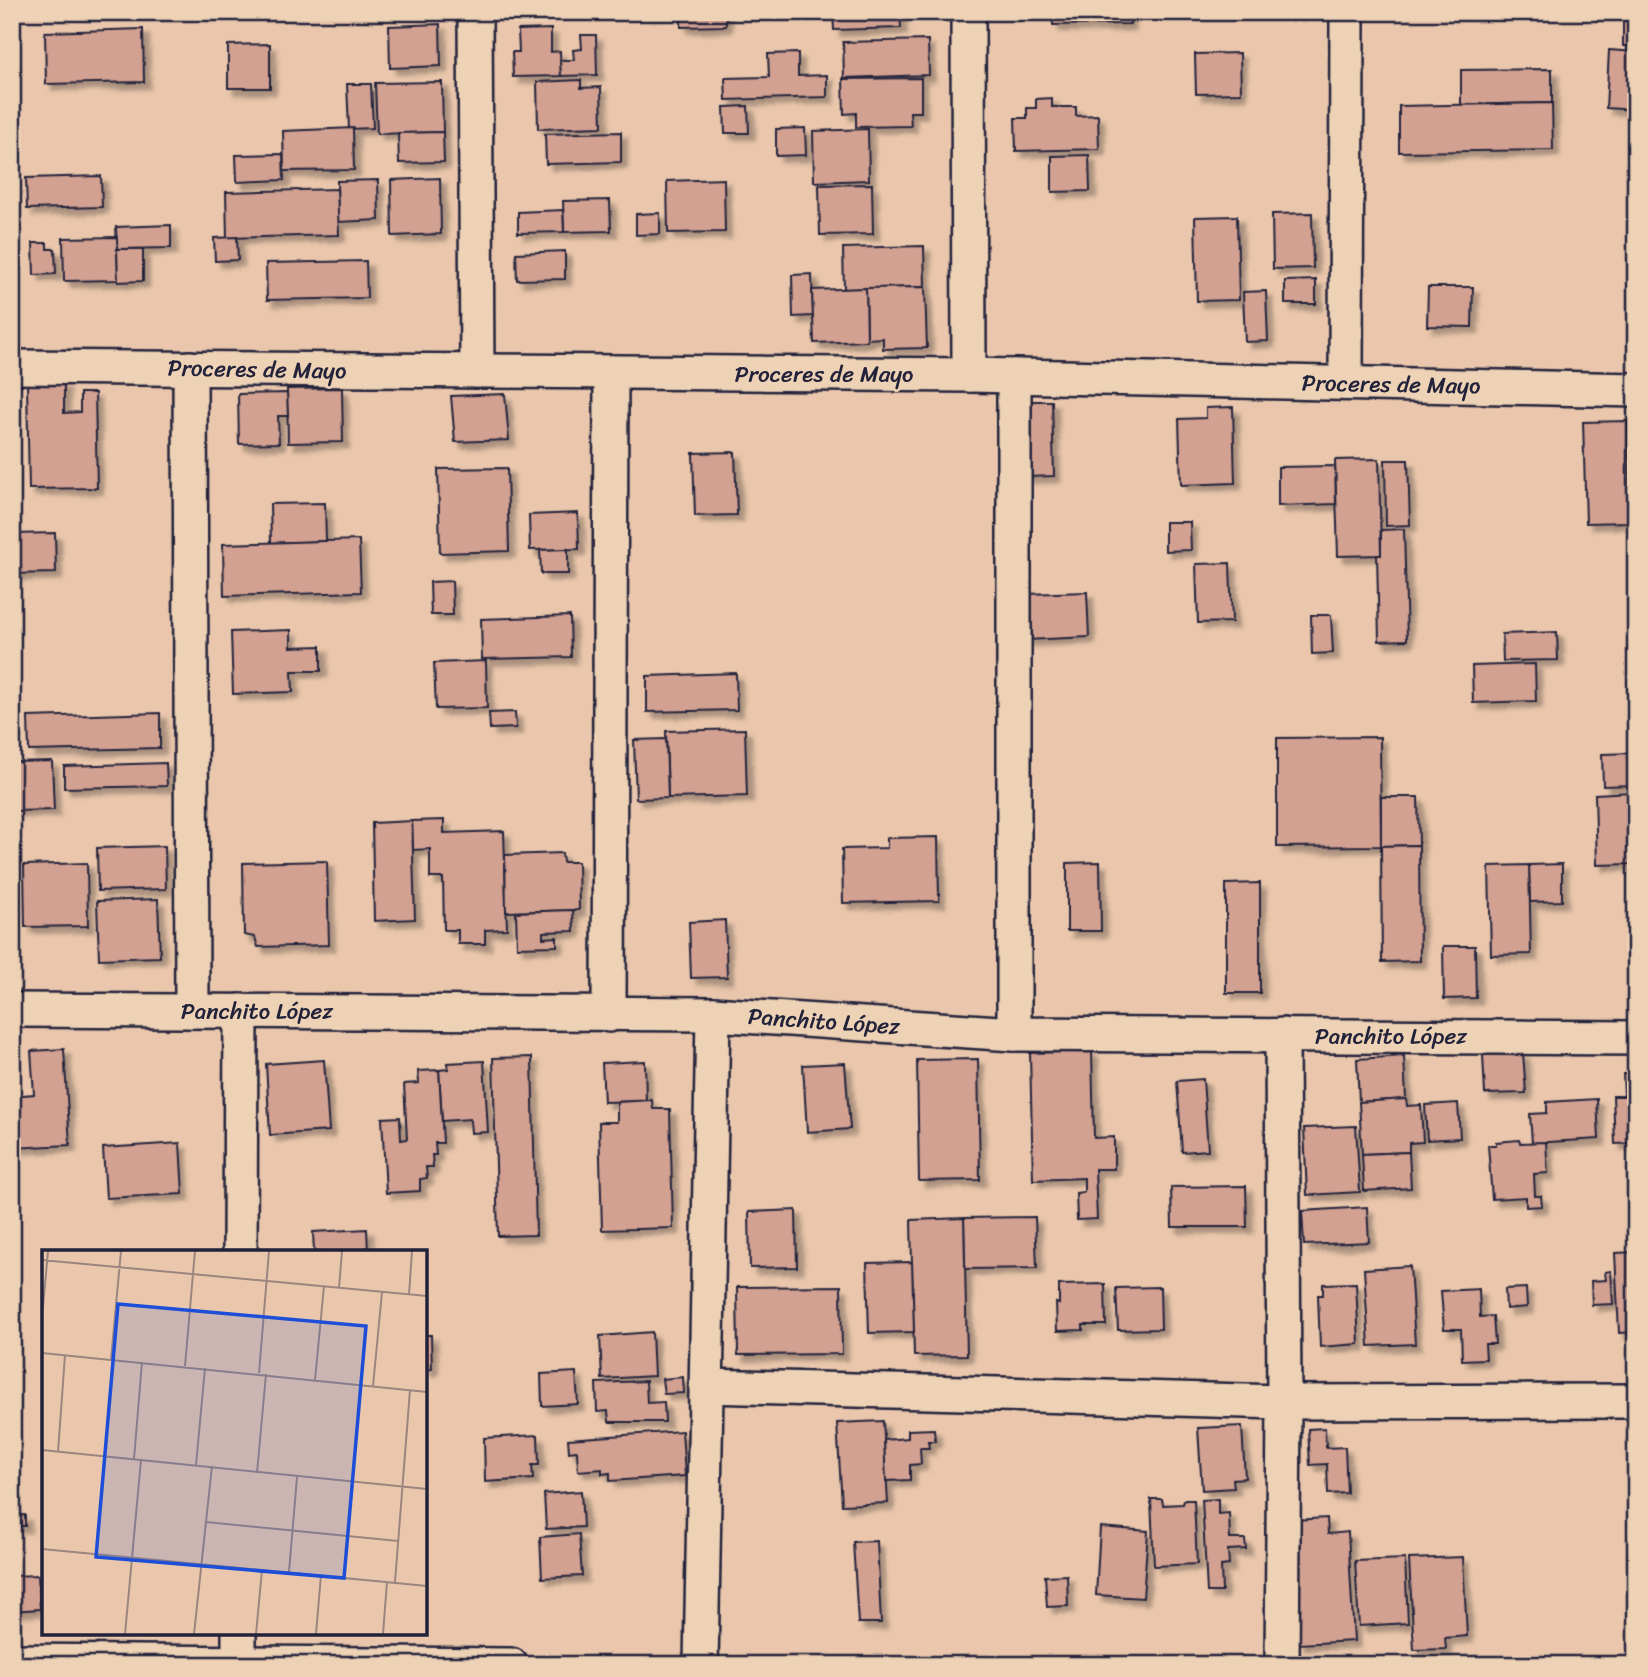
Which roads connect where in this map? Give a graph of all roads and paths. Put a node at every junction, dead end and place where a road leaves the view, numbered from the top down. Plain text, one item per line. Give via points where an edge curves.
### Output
1 (475, 12) edge
2 (968, 12) edge
3 (1347, 12) edge
4 (12, 367) edge
5 (190, 368) junction
6 (477, 371) junction
7 (611, 372) junction
8 (969, 374) junction
9 (1014, 376) junction
10 (1346, 383) junction
11 (1636, 390) edge
12 (12, 1010) edge
13 (192, 1011) junction
14 (241, 1011) junction
15 (713, 1014) junction
16 (609, 1015) junction
17 (1014, 1034) junction
18 (1282, 1035) junction
19 (1636, 1038) edge
20 (240, 1250) edge
21 (706, 1386) junction
22 (1636, 1401) edge
23 (1284, 1402) junction
24 (239, 1654) edge
25 (12, 1661) edge
26 (511, 1665) edge
27 (701, 1665) edge
28 (1282, 1665) edge

1 - 6 street
2 - 8 street
3 - 10 street
4 - 5 street, Proceres de Mayo
5 - 6 street, Proceres de Mayo
5 - 13 street
6 - 7 street, Proceres de Mayo
7 - 8 street, Proceres de Mayo
7 - 16 street
8 - 9 street, Proceres de Mayo
9 - 10 street, Proceres de Mayo
9 - 17 street
10 - 11 street, Proceres de Mayo
12 - 13 street, Panchito López
13 - 14 street, Panchito López
14 - 16 street, Panchito López
14 - 20 street
15 - 16 street, Panchito López
15 - 17 street, Panchito López
15 - 21 street
17 - 18 street, Panchito López
18 - 19 street, Panchito López
18 - 23 street
21 - 23 street
21 - 27 street
22 - 23 street
23 - 28 street
24 - 25 street
24 - 26 street

